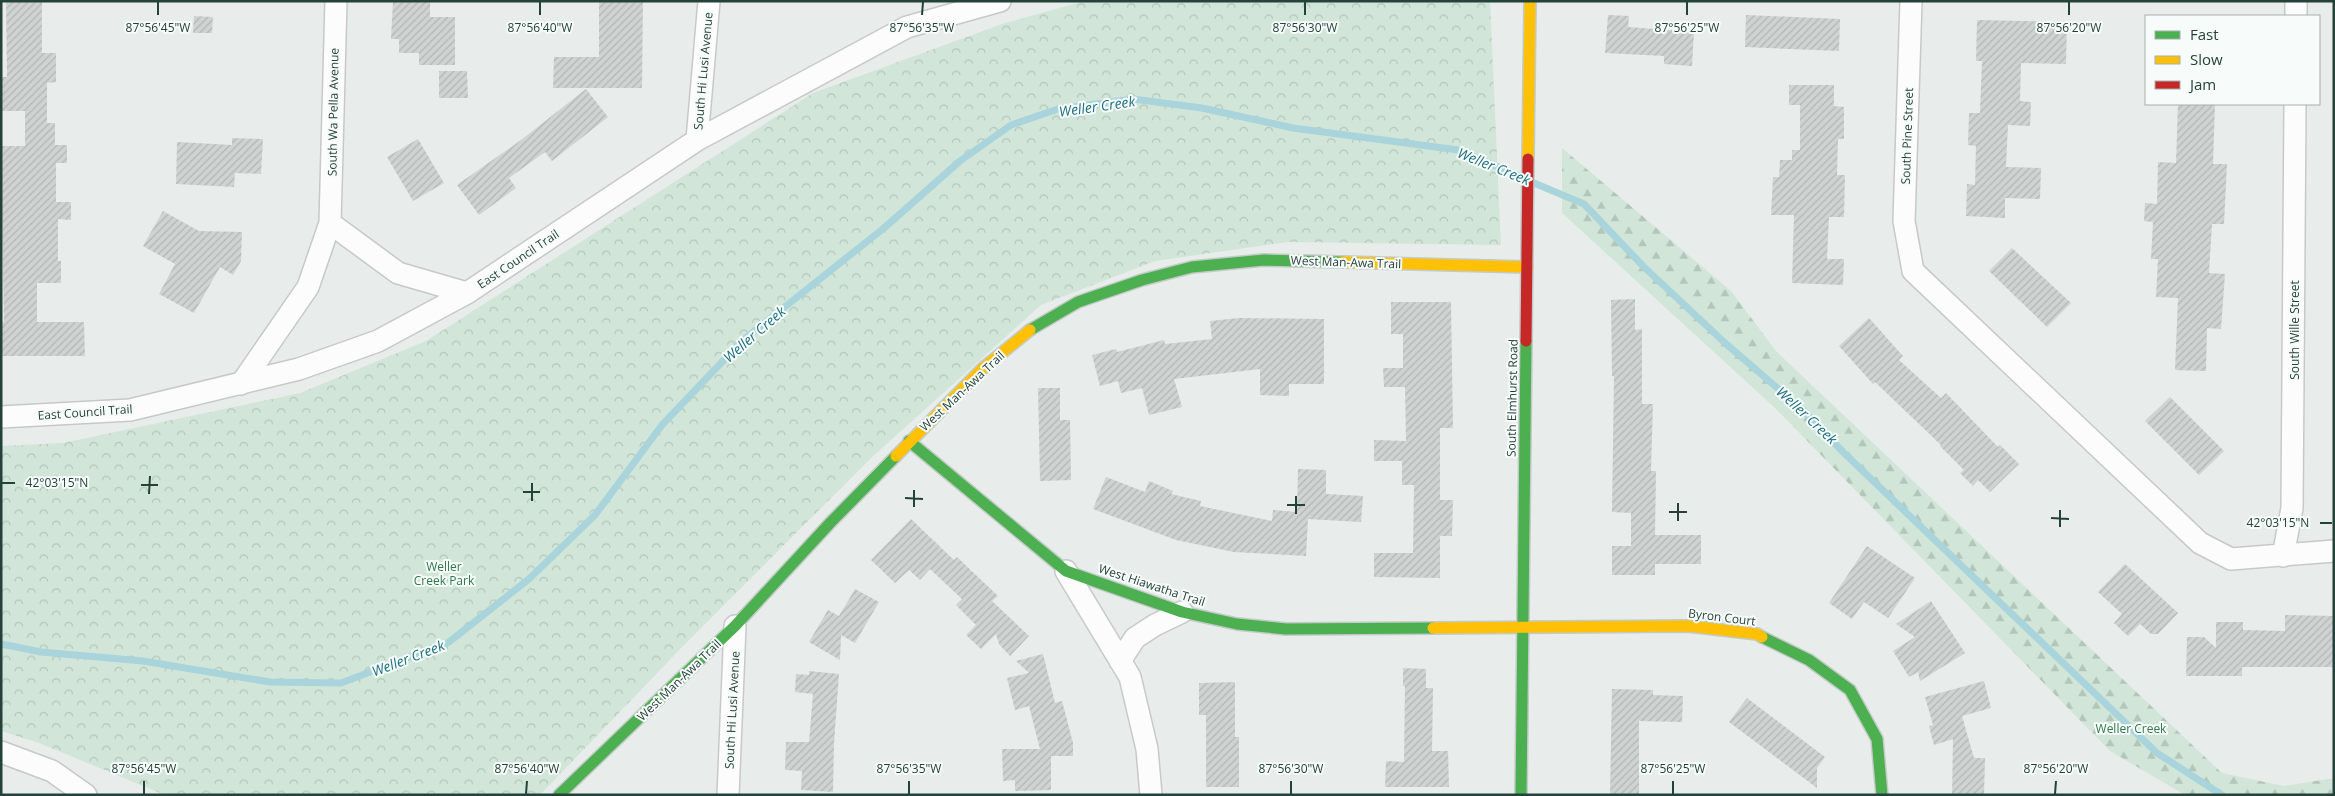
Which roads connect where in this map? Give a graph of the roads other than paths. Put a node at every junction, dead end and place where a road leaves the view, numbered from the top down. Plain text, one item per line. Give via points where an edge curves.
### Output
1 (336, 1) edge
2 (709, 1) edge
3 (1000, 1) edge
4 (1530, 1) edge
5 (1911, 1) edge
6 (2296, 1) edge
7 (2296, 15) edge
8 (2295, 105) edge
9 (696, 140) junction
10 (330, 223) junction
11 (1527, 267) junction
12 (466, 293) junction
13 (241, 384) junction
14 (1, 417) edge
15 (909, 441) junction
16 (2334, 551) edge
17 (2283, 556) junction
18 (1066, 571) junction
19 (1182, 612) junction
20 (735, 626) junction
21 (1523, 629) junction
22 (1120, 661) junction
23 (1, 752) edge
24 (86, 795) edge
25 (559, 795) edge
26 (728, 795) edge
27 (1151, 795) edge
28 (1521, 795) edge
29 (1882, 795) edge

1 - 10 street, South Wa Pella Avenue
2 - 9 street, South Hi Lusi Avenue
3 - 9 street, East Council Trail via 907,28
4 - 11 street, South Elmhurst Road
5 - 17 street, South Pine Street via 1904,221 1913,271 2200,543 2231,559
6 - 7 street
8 - 17 street, South Wille Street via 2292,508
9 - 12 street, East Council Trail
10 - 12 street via 398,273
10 - 13 street, South Wa Pella Avenue via 308,287
11 - 15 street, West Man-Awa Trail via 1264,260 1192,266 1142,280 1078,302 1037,325 982,369
11 - 21 street, South Elmhurst Road
12 - 13 street, East Council Trail via 378,341 299,369
13 - 14 street, East Council Trail via 130,410
15 - 18 street, West Hiawatha Trail
15 - 20 street, West Man-Awa Trail
16 - 17 street
18 - 19 street, West Hiawatha Trail
18 - 22 street
19 - 21 street, West Hiawatha Trail via 1237,624 1286,629
19 - 22 street via 1135,638
20 - 25 street, West Man-Awa Trail
20 - 26 street, South Hi Lusi Avenue
21 - 28 street, South Elmhurst Road
21 - 29 street, Byron Court via 1688,626 1757,634 1810,660 1850,690 1877,739
22 - 27 street via 1130,677 1147,750
23 - 24 street via 52,771

